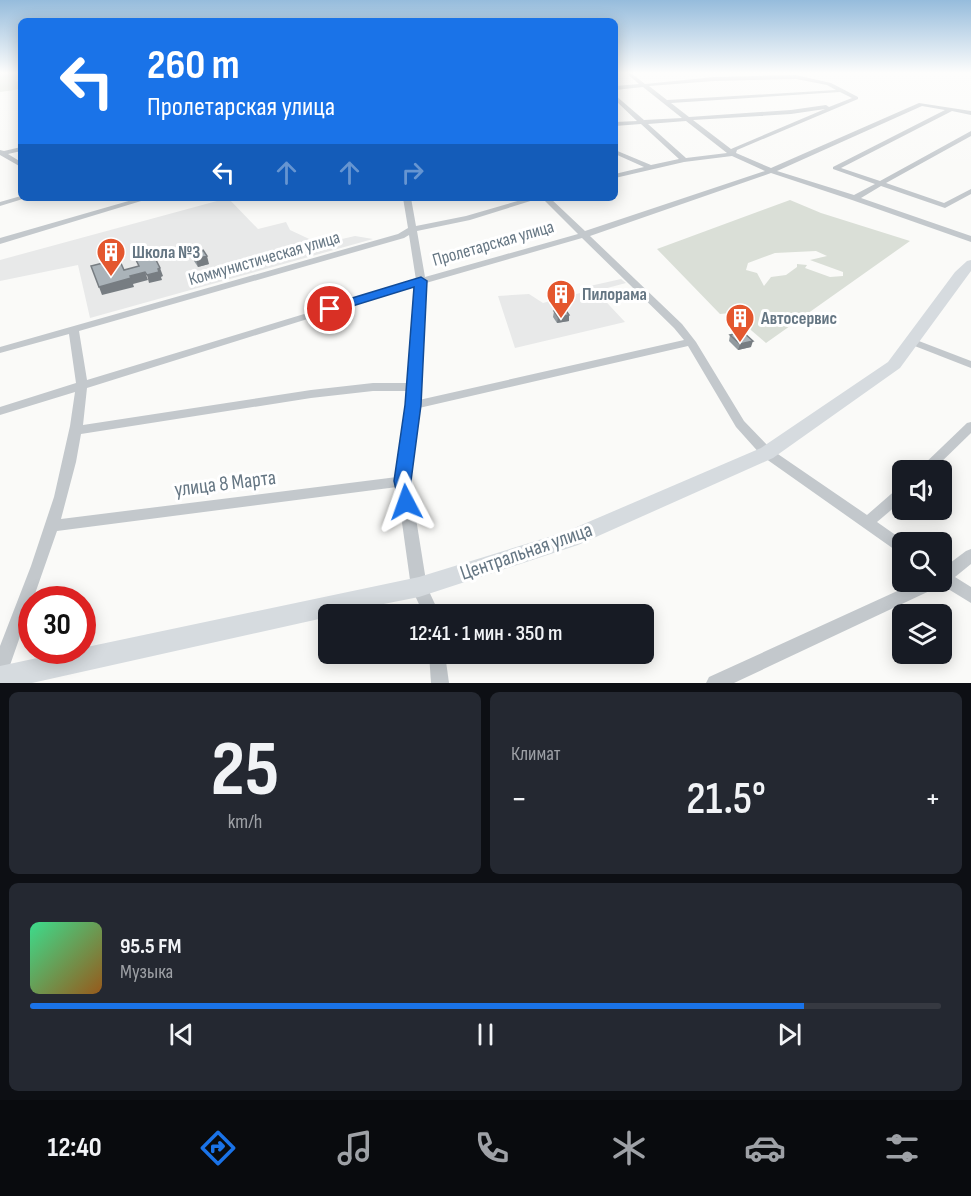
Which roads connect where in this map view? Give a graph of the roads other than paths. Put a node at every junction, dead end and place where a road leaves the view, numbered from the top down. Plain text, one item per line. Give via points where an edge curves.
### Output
1 (624, 105) edge
2 (669, 105) edge
3 (835, 105) edge
4 (919, 105) edge
5 (926, 105) edge
6 (832, 106) junction
7 (952, 109) junction
8 (971, 113) edge
9 (689, 119) junction
10 (643, 122) junction
11 (618, 124) edge
12 (971, 133) edge
13 (18, 150) edge
14 (3, 153) edge
15 (618, 153) edge
16 (733, 154) junction
17 (684, 160) junction
18 (18, 163) edge
19 (649, 167) junction
20 (771, 171) junction
21 (618, 175) edge
22 (882, 184) junction
23 (971, 191) edge
24 (855, 198) junction
25 (18, 199) edge
26 (137, 201) edge
27 (408, 201) edge
28 (526, 201) edge
29 (549, 201) edge
30 (0, 204) edge
31 (413, 229) junction
32 (585, 234) junction
33 (971, 239) edge
34 (0, 241) edge
35 (971, 264) edge
36 (421, 281) junction
37 (74, 330) junction
38 (911, 341) junction
39 (691, 342) junction
40 (0, 350) edge
41 (971, 364) edge
42 (81, 387) junction
43 (414, 387) junction
44 (413, 405) junction
45 (0, 411) edge
46 (971, 426) edge
47 (74, 431) junction
48 (767, 453) junction
49 (935, 460) edge
50 (403, 481) junction
51 (892, 501) edge
52 (867, 523) junction
53 (53, 526) junction
54 (892, 540) edge
55 (971, 555) edge
56 (952, 569) edge
57 (952, 585) edge
58 (419, 587) junction
59 (910, 592) edge
60 (971, 596) edge
61 (427, 604) edge
62 (438, 664) edge
63 (0, 668) edge
64 (0, 678) edge
65 (440, 683) edge
66 (715, 683) edge

1 - 10 street
2 - 9 street
3 - 6 street
4 - 20 street, Пролетарская улица
5 - 7 street, Пролетарская улица
6 - 9 street
6 - 16 street via 734,149
7 - 8 street, Пролетарская улица
7 - 22 street via 835,168
9 - 10 street
9 - 16 street
10 - 11 street
10 - 17 street
12 - 22 street
13 - 14 street
14 - 18 street
15 - 19 street
16 - 17 street
16 - 20 street
17 - 19 street
19 - 21 street
20 - 24 street
20 - 32 street, Пролетарская улица
22 - 23 street via 945,206
22 - 24 street
24 - 33 street
25 - 30 street
26 - 34 street
27 - 31 street
28 - 31 street, Коммунистическая улица
29 - 32 street
31 - 36 street
31 - 37 street, Коммунистическая улица via 401,236
32 - 36 street, Пролетарская улица
32 - 39 street
35 - 38 main road, Центральная улица
36 - 42 street, Пролетарская улица
36 - 43 street
37 - 40 street, Коммунистическая улица
37 - 42 street
38 - 41 street
38 - 48 main road, Центральная улица via 894,365
39 - 44 street
39 - 48 street via 740,424
42 - 45 street, Пролетарская улица
42 - 47 street
43 - 44 street
43 - 47 street via 321,393
44 - 50 street
46 - 49 street
47 - 53 street
48 - 52 street
48 - 58 main road, Центральная улица via 571,539
50 - 53 street, улица 8 Марта
50 - 58 street
51 - 52 street
52 - 54 street
53 - 63 street
55 - 56 street
57 - 60 street
58 - 61 street
58 - 64 main road, Центральная улица
59 - 66 street
62 - 65 street

